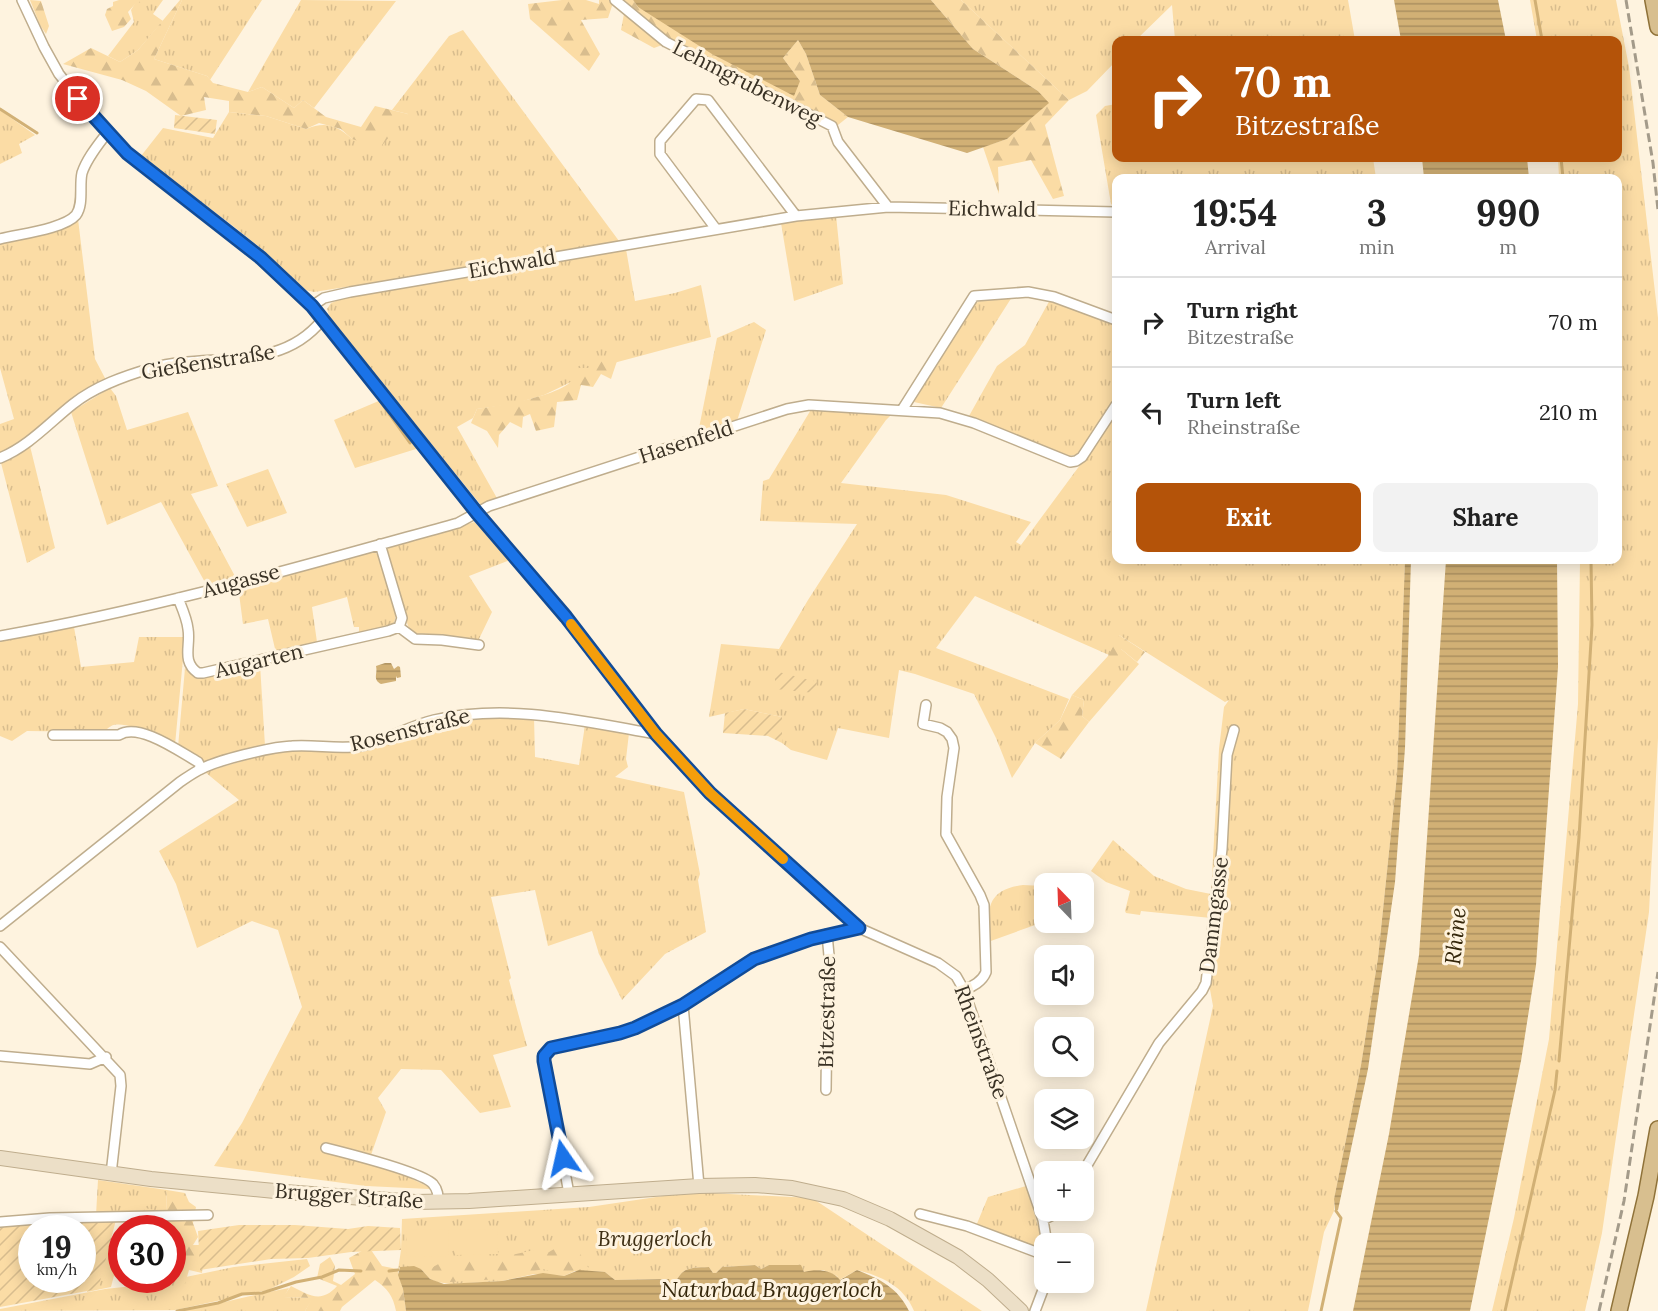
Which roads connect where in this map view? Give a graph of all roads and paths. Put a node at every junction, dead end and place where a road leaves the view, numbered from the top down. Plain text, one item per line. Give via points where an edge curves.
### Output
1 (22, 0) edge
2 (615, 0) edge
3 (1653, 0) edge
4 (1658, 27) edge
5 (107, 133) junction
6 (888, 207) junction
7 (1112, 212) edge
8 (796, 216) junction
9 (716, 230) junction
10 (0, 239) edge
11 (312, 306) junction
12 (1112, 319) edge
13 (322, 320) junction
14 (902, 410) junction
15 (1112, 411) edge
16 (0, 458) edge
17 (477, 513) junction
18 (380, 544) junction
19 (178, 598) junction
20 (399, 627) junction
21 (0, 636) edge
22 (479, 645) dead end
23 (926, 705) dead end
24 (1234, 730) dead end
25 (656, 734) junction
26 (53, 735) dead end
27 (201, 768) junction
28 (0, 926) edge
29 (859, 928) junction
30 (827, 934) junction
31 (0, 947) edge
32 (964, 990) junction
33 (683, 1005) junction
34 (0, 1056) edge
35 (106, 1057) junction
36 (826, 1090) dead end
37 (1658, 1129) edge
38 (326, 1148) dead end
39 (0, 1158) edge
40 (1089, 1161) edge
41 (111, 1174) junction
42 (699, 1186) junction
43 (569, 1194) junction
44 (1034, 1194) edge
45 (438, 1202) junction
46 (920, 1214) dead end
47 (208, 1215) dead end
48 (0, 1222) edge
49 (1034, 1251) edge
50 (1042, 1293) edge
51 (1620, 1309) edge
52 (1021, 1311) edge
53 (1035, 1311) edge

1 - 5 street, Rheinstraße via 59,74
2 - 6 street, Lehmgrubenweg via 666,42 832,126 838,142
3 - 4 main road
5 - 10 street via 82,172 76,214 66,223
5 - 11 street, Rheinstraße via 261,258
6 - 7 street, Eichwald
6 - 8 street, Eichwald
8 - 9 street, Eichwald
8 - 9 street via 708,99 696,99 660,141 660,154
9 - 11 street, Eichwald via 350,292 324,298
11 - 13 street, Rheinstraße
12 - 14 street via 1054,297 1028,292 974,296
13 - 16 street, Gießenstraße via 296,344 280,351 162,366 116,380 89,393 21,448
13 - 17 street, Rheinstraße
14 - 15 street, Hasenfeld via 940,412 1070,462 1082,457
14 - 17 street, Hasenfeld via 809,405 786,410
17 - 18 street, Augasse
17 - 25 street, Rheinstraße via 566,617
18 - 19 street, Augasse
18 - 20 street via 402,618
19 - 20 street, Augarten via 188,628 188,663 198,673
19 - 21 street, Augasse via 87,621
20 - 22 street via 415,639
23 - 32 street via 923,724 947,732 954,748 946,834 984,905 986,972 974,986
24 - 40 street, Dammgasse via 1227,755 1222,849 1206,983 1159,1043
25 - 27 street, Rosenstraße via 552,715 476,712 425,722 360,746 292,746
25 - 29 street, Rheinstraße via 710,793
26 - 27 street via 134,732 159,739 198,762
27 - 28 street, Rosenstraße
29 - 30 street, Bitzestraße
29 - 32 street, Rheinstraße via 938,963 956,976
30 - 33 street, Bitzestraße via 754,959
30 - 36 street, Bitzestraße via 831,977
31 - 35 street via 70,1024
32 - 44 street, Rheinstraße
33 - 42 street
33 - 43 street, Bitzestraße via 620,1033 551,1048 544,1056
34 - 35 street via 90,1064
35 - 41 street via 120,1075 122,1086
37 - 51 main road
38 - 45 street via 428,1180 438,1190
39 - 41 main road, Brugger Straße
41 - 45 main road, Brugger Straße via 285,1192
42 - 43 main road, Brugger Straße
42 - 52 main road, Brugger Straße via 792,1188 865,1207 958,1257
43 - 45 main road, Brugger Straße
46 - 49 street via 967,1226
47 - 48 street
50 - 53 street

